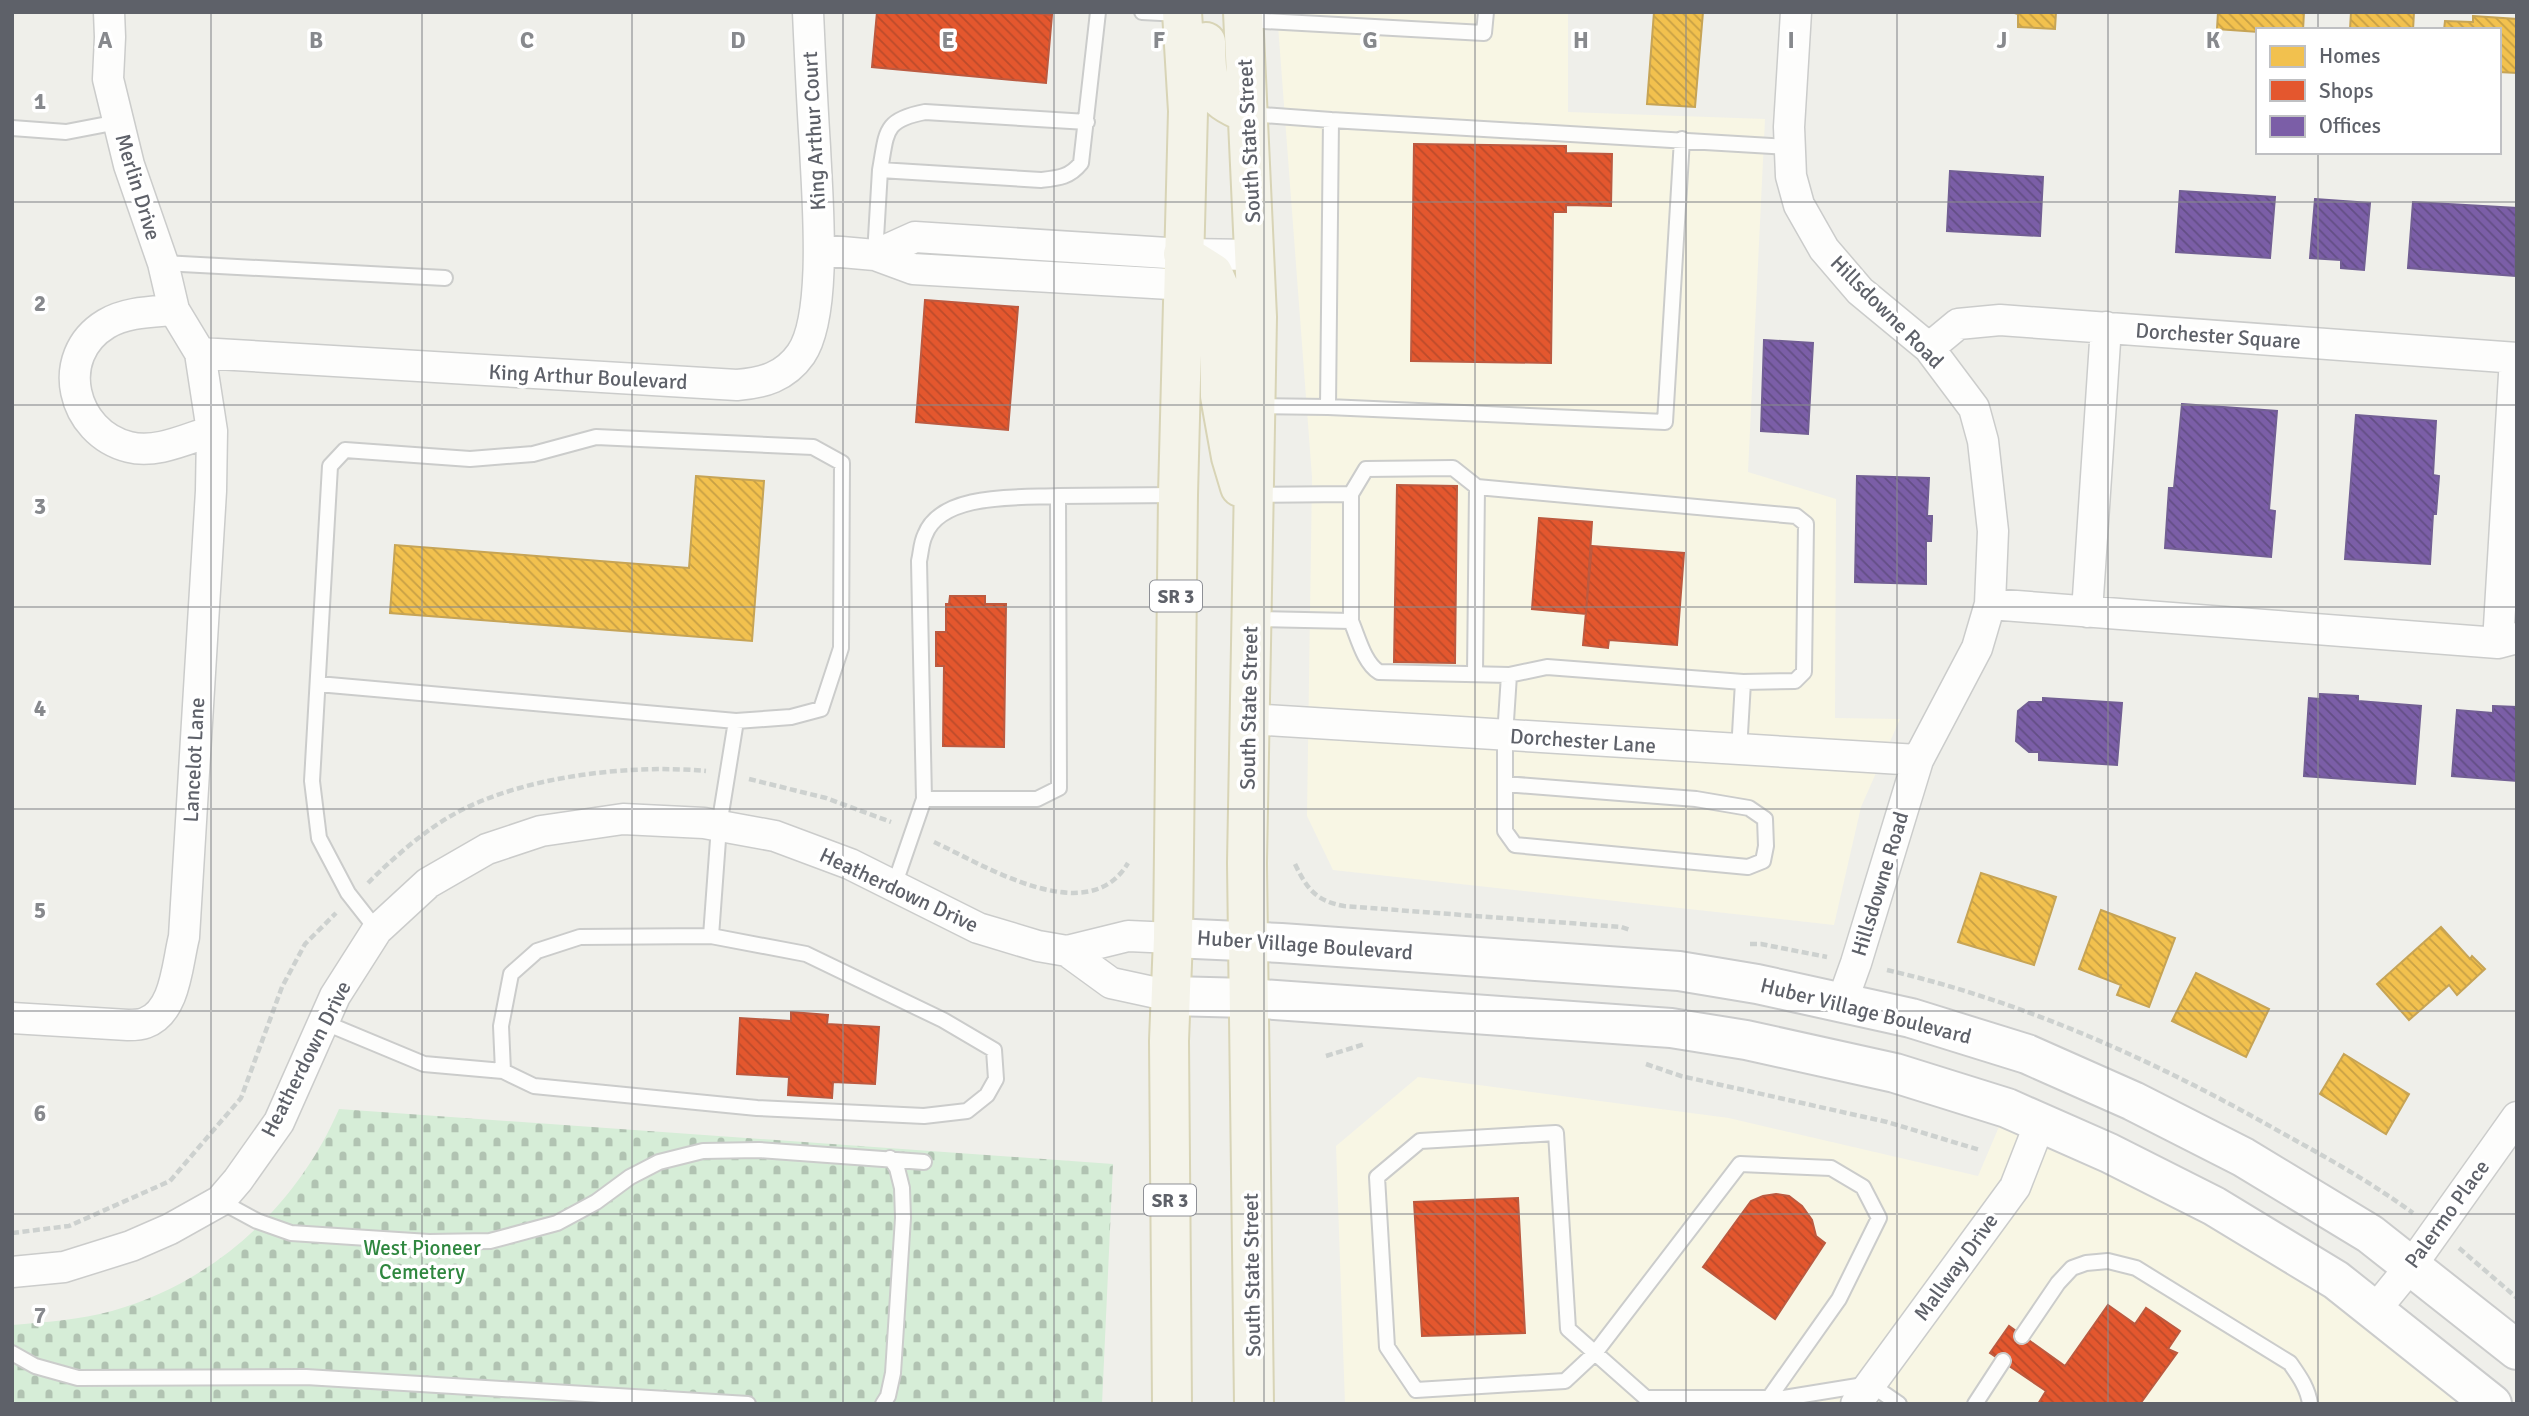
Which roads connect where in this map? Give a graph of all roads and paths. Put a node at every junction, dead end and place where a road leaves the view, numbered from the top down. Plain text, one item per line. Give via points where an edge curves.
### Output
1 (109, 12) edge
2 (808, 12) edge
3 (1098, 12) edge
4 (1142, 12) edge
5 (1486, 12) edge
6 (1796, 12) edge
7 (1189, 13) edge
8 (1244, 16) edge
9 (1212, 112) junction
10 (1331, 120) junction
11 (118, 122) junction
12 (1087, 122) junction
13 (12, 128) edge
14 (1682, 139) junction
15 (1790, 147) junction
16 (880, 170) junction
17 (819, 250) junction
18 (875, 255) junction
19 (163, 263) junction
20 (1256, 272) junction
21 (1195, 275) junction
22 (445, 278) dead end
23 (174, 310) junction
24 (2106, 327) junction
25 (1929, 348) junction
26 (200, 353) junction
27 (2516, 358) edge
28 (1255, 406) junction
29 (1328, 407) junction
30 (212, 431) junction
31 (1477, 487) junction
32 (1351, 494) junction
33 (1178, 495) junction
34 (1252, 495) junction
35 (1058, 496) junction
36 (1254, 533) junction
37 (1990, 604) junction
38 (2087, 612) junction
39 (1250, 619) junction
40 (1351, 621) junction
41 (2507, 640) edge
42 (1475, 674) junction
43 (1509, 675) junction
44 (1743, 682) junction
45 (318, 684) junction
46 (1249, 719) junction
47 (736, 721) junction
48 (1505, 736) junction
49 (1739, 751) junction
50 (1918, 760) junction
51 (1505, 784) junction
52 (924, 799) junction
53 (719, 825) junction
54 (894, 886) junction
55 (377, 929) junction
56 (711, 936) junction
57 (1173, 938) junction
58 (1247, 940) junction
59 (1067, 951) junction
60 (1171, 996) junction
61 (1247, 998) junction
62 (1842, 1002) junction
63 (12, 1017) edge
64 (323, 1022) junction
65 (1368, 1043) dead end
66 (1326, 1056) dead end
67 (1634, 1063) dead end
68 (503, 1071) junction
69 (2517, 1117) edge
70 (2040, 1123) junction
71 (1980, 1150) dead end
72 (890, 1158) junction
73 (924, 1162) dead end
74 (220, 1201) junction
75 (2411, 1266) junction
76 (12, 1272) edge
77 (2375, 1310) junction
78 (2022, 1336) dead end
79 (2517, 1350) edge
80 (12, 1353) edge
81 (1594, 1353) junction
82 (2003, 1361) dead end
83 (1863, 1394) edge
84 (1769, 1398) junction
85 (1659, 1401) edge
86 (748, 1404) edge
87 (883, 1404) edge
88 (1171, 1404) edge
89 (1254, 1404) edge
90 (1899, 1404) edge
91 (1975, 1404) edge
92 (2310, 1404) edge
93 (2491, 1404) edge

1 - 11 street, Merlin Drive via 108,79
2 - 17 street, King Arthur Court
3 - 12 lane
4 - 7 lane
5 - 8 lane via 1484,33
6 - 15 street, Hillsdowne Road
7 - 9 main road, South State Street / SR 3
7 - 9 main road via 1210,86 1217,98 1231,107
8 - 9 main road, South State Street / SR 3
9 - 10 lane
9 - 20 main road, South State Street / SR 3
9 - 21 main road, South State Street / SR 3
10 - 14 lane
10 - 29 lane
11 - 13 lane via 66,132
11 - 19 street, Merlin Drive
12 - 16 lane via 925,112 907,115 896,120 886,136
12 - 16 lane via 1080,163 1073,173 1060,178
14 - 15 lane
14 - 29 lane via 1665,422
15 - 25 street, Hillsdowne Road via 1799,205 1824,249 1860,291
16 - 18 lane
17 - 18 street
17 - 26 street, King Arthur Boulevard via 812,331 802,354 781,375 761,383 737,386
18 - 21 street via 915,237
19 - 22 lane
19 - 23 street, Merlin Drive
20 - 21 street
20 - 21 street
20 - 28 main road, South State Street / SR 3
21 - 33 main road, South State Street / SR 3
21 - 36 main road via 1231,457
23 - 26 street, Merlin Drive
23 - 30 street via 139,313 107,323 89,337 78,357 74,379 79,406 108,440 130,448 155,449
24 - 25 street, Dorchester Square via 2000,320 1958,324
24 - 27 street, Dorchester Square
24 - 38 street
25 - 37 street, Hillsdowne Road via 1975,408 1983,441 1993,531
26 - 30 street, Lancelot Lane
27 - 41 street
28 - 29 lane
28 - 34 main road, South State Street / SR 3
30 - 63 street, Lancelot Lane via 184,937 169,1001 145,1023 128,1025
31 - 32 lane via 1453,468 1366,469
31 - 42 lane
31 - 44 lane via 1802,520 1806,524 1804,672 1795,681
32 - 34 lane
32 - 40 lane
33 - 35 lane
33 - 57 main road, South State Street / SR 3
34 - 36 main road, South State Street / SR 3
35 - 52 lane via 972,501 941,513 925,533 919,561
35 - 52 lane via 1059,788 1037,799
36 - 39 main road, South State Street / SR 3
37 - 38 street
37 - 50 street, Hillsdowne Road via 1977,648
38 - 41 street
39 - 40 lane
39 - 46 main road, South State Street / SR 3
40 - 42 lane via 1369,662 1379,672
42 - 43 lane
43 - 44 lane via 1547,667
43 - 48 lane
44 - 49 lane
45 - 47 lane
45 - 47 lane via 330,466 345,450 470,459 533,454 596,437 813,447 842,463 841,648 821,709 791,717
45 - 55 lane via 312,781 319,838 348,893
46 - 48 street, Dorchester Lane
46 - 58 main road, South State Street / SR 3
47 - 53 lane
48 - 49 street, Dorchester Lane
48 - 51 lane
49 - 50 street, Dorchester Lane
50 - 62 street, Hillsdowne Road
51 - 51 lane via 1505,831 1515,845 1748,867 1763,860 1765,819 1749,808 1696,799
52 - 54 lane
53 - 54 street, Heatherdown Drive via 775,836
53 - 55 street, Heatherdown Drive via 623,820 541,831 487,849 428,883
53 - 56 lane
54 - 59 street, Heatherdown Drive via 978,928
55 - 64 street, Heatherdown Drive
56 - 68 lane via 580,937 537,951 511,974 501,1026
56 - 68 lane via 806,954 943,1020 994,1051 996,1079 987,1095 967,1111 924,1116 757,1108 534,1086
57 - 58 street, Huber Village Boulevard
57 - 59 street, Heatherdown Drive via 1128,936
57 - 60 main road, South State Street / SR 3
58 - 61 main road, South State Street / SR 3
58 - 62 street, Huber Village Boulevard via 1679,971
59 - 60 street, Heatherdown Drive via 1111,983
60 - 61 street
60 - 88 main road, South State Street / SR 3
61 - 70 street via 1671,1028 1895,1073
61 - 89 main road, South State Street / SR 3
62 - 75 street, Huber Village Boulevard via 2027,1054 2133,1101 2326,1206
64 - 68 lane via 424,1064
64 - 74 street, Heatherdown Drive via 279,1122
65 - 66 path
67 - 71 path via 1887,1122
69 - 75 street, Palermo Place
70 - 77 street via 2214,1206 2326,1274
70 - 83 street, Mallway Drive via 2015,1187
72 - 73 lane
72 - 74 lane via 703,1151 659,1162 557,1223 490,1241 291,1233
72 - 87 lane via 902,1188 903,1219 893,1373
74 - 76 street, Heatherdown Drive via 131,1246 64,1267
75 - 77 street, Palermo Place
75 - 79 street, Huber Village Boulevard
77 - 93 street
78 - 92 lane via 2071,1268 2108,1261 2136,1268 2290,1363
80 - 86 lane via 35,1366 78,1378 306,1377
81 - 81 lane via 1568,1329 1556,1133 1420,1141 1377,1177 1387,1347 1416,1390 1565,1381
81 - 84 lane via 1740,1164 1831,1168 1863,1187 1879,1218 1839,1299
81 - 85 lane via 1646,1398
82 - 91 lane
83 - 84 lane
83 - 90 lane
84 - 85 lane

